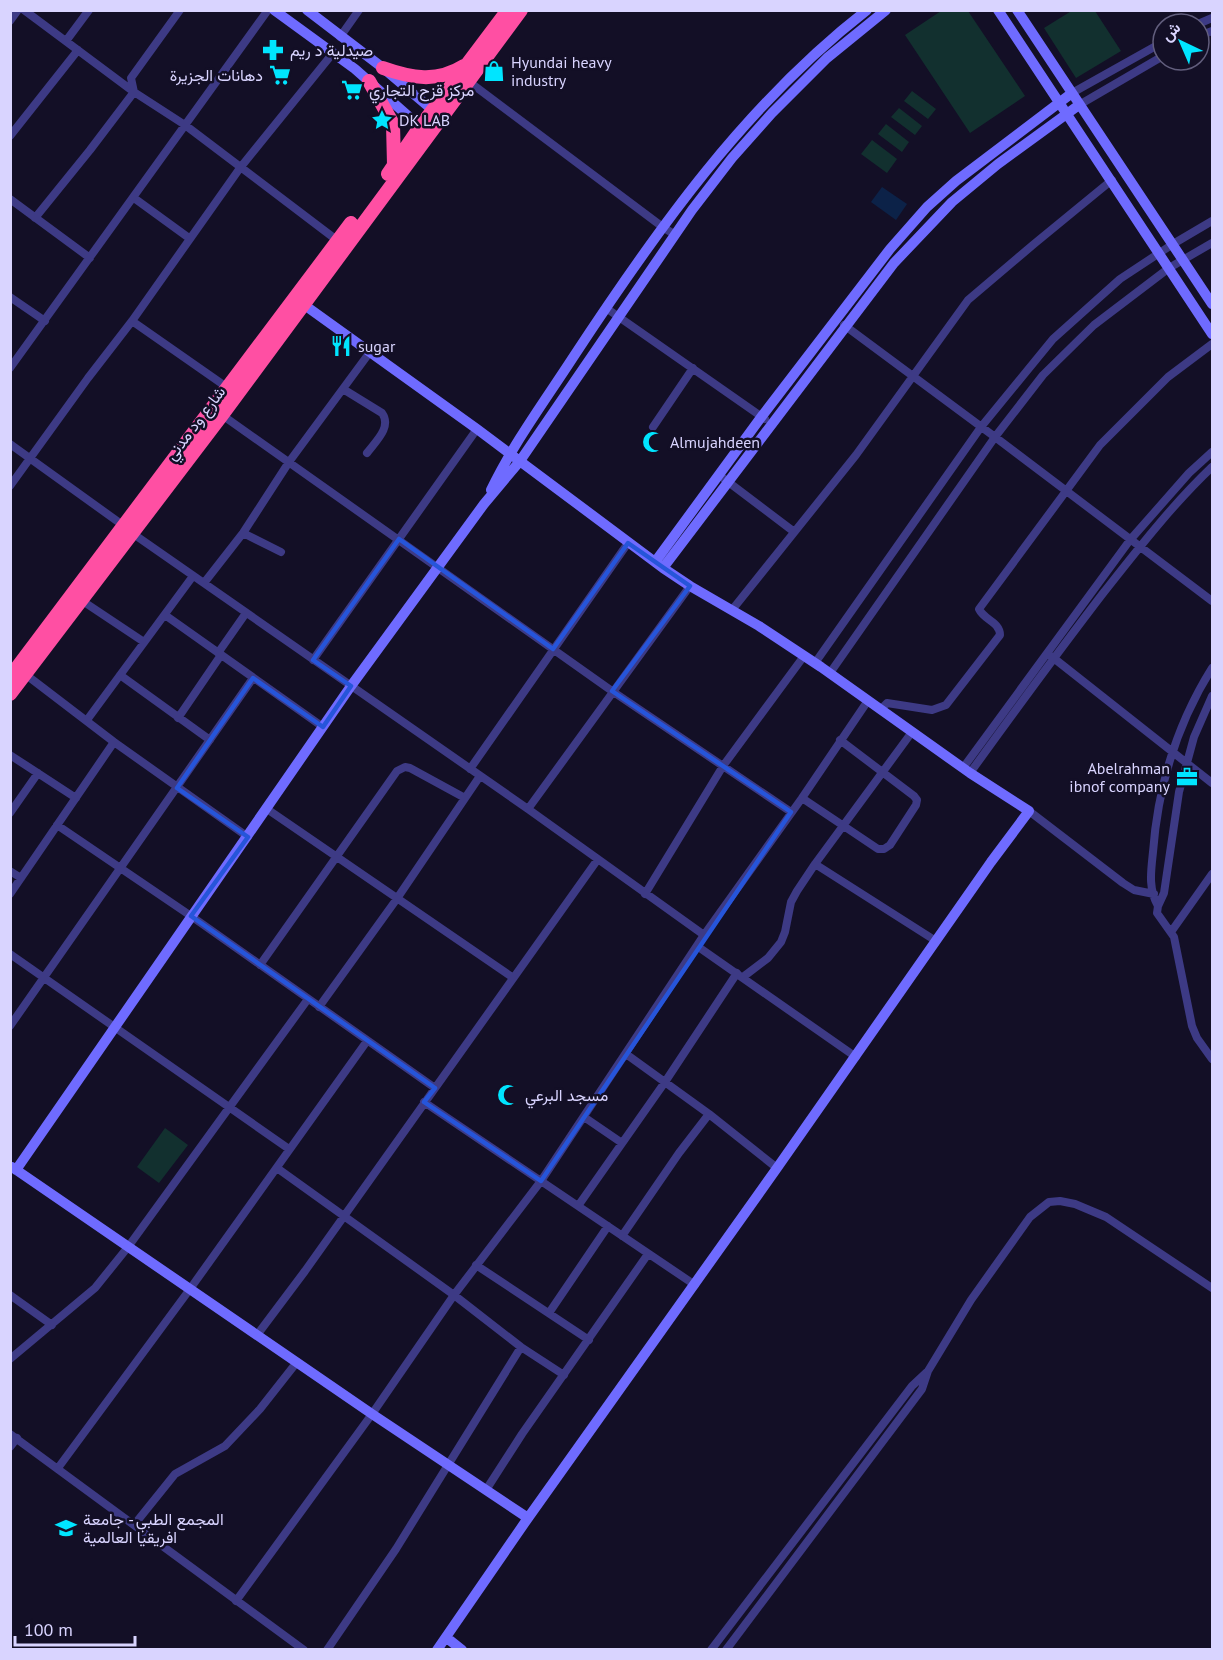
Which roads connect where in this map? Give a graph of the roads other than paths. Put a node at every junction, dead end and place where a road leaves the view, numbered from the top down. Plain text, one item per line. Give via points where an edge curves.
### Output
1 (18, 10) edge
2 (24, 10) edge
3 (88, 10) edge
4 (180, 10) edge
5 (268, 10) edge
6 (274, 10) edge
7 (307, 10) edge
8 (359, 10) edge
9 (508, 10) edge
10 (521, 10) edge
11 (867, 10) edge
12 (886, 10) edge
13 (998, 10) edge
14 (1017, 10) edge
15 (10, 21) edge
16 (340, 37) junction
17 (66, 42) junction
18 (351, 44) junction
19 (1151, 49) edge
20 (78, 50) junction
21 (365, 54) junction
22 (337, 56) junction
23 (468, 63) junction
24 (1151, 63) edge
25 (383, 68) junction
26 (355, 69) junction
27 (369, 81) junction
28 (468, 81) junction
29 (134, 92) junction
30 (1072, 93) junction
31 (1058, 102) junction
32 (1079, 105) junction
33 (1066, 113) junction
34 (437, 114) junction
35 (185, 125) junction
36 (424, 131) junction
37 (10, 136) edge
38 (398, 167) junction
39 (240, 168) junction
40 (1112, 180) junction
41 (134, 198) junction
42 (10, 199) edge
43 (35, 218) junction
44 (1212, 221) edge
45 (664, 228) junction
46 (674, 234) junction
47 (189, 238) junction
48 (338, 241) junction
49 (1212, 243) edge
50 (1173, 244) junction
51 (1159, 253) junction
52 (90, 258) junction
53 (1183, 259) junction
54 (1168, 268) junction
55 (10, 297) edge
56 (303, 303) junction
57 (1212, 304) edge
58 (606, 308) junction
59 (618, 316) junction
60 (835, 318) junction
61 (45, 321) junction
62 (132, 321) junction
63 (845, 326) junction
64 (1212, 334) edge
65 (1212, 344) edge
66 (370, 352) junction
67 (10, 368) edge
68 (693, 368) junction
69 (913, 377) junction
70 (228, 388) junction
71 (343, 389) junction
72 (222, 415) junction
73 (762, 416) junction
74 (772, 425) junction
75 (653, 427) dead end
76 (981, 427) junction
77 (477, 429) junction
78 (995, 437) junction
79 (10, 444) edge
80 (1212, 452) edge
81 (368, 453) dead end
82 (515, 458) junction
83 (31, 459) junction
84 (289, 462) junction
85 (1212, 467) edge
86 (719, 475) junction
87 (729, 483) junction
88 (10, 486) edge
89 (1066, 492) junction
90 (128, 530) junction
91 (793, 531) junction
92 (243, 533) junction
93 (399, 539) junction
94 (1130, 540) junction
95 (628, 543) junction
96 (1140, 546) junction
97 (281, 552) dead end
98 (659, 565) junction
99 (439, 567) junction
100 (193, 576) junction
101 (204, 583) junction
102 (690, 586) junction
103 (81, 600) junction
104 (1212, 601) edge
105 (732, 610) junction
106 (246, 613) junction
107 (165, 615) junction
108 (144, 642) junction
109 (554, 649) junction
110 (219, 654) junction
111 (1050, 655) junction
112 (804, 656) junction
113 (313, 660) junction
114 (815, 663) junction
115 (1212, 668) edge
116 (830, 673) junction
117 (25, 674) junction
118 (120, 675) junction
119 (10, 677) edge
120 (253, 678) junction
121 (351, 686) junction
122 (612, 691) junction
123 (10, 694) edge
124 (1212, 696) edge
125 (867, 702) junction
126 (880, 710) junction
127 (178, 718) junction
128 (87, 720) junction
129 (323, 727) junction
130 (912, 732) junction
131 (210, 740) junction
132 (840, 740) junction
133 (114, 742) junction
134 (1172, 752) junction
135 (10, 755) edge
136 (1186, 763) junction
137 (723, 766) junction
138 (470, 770) junction
139 (967, 771) junction
140 (38, 772) junction
141 (884, 772) junction
142 (480, 776) junction
143 (1212, 783) edge
144 (177, 788) junction
145 (76, 798) junction
146 (465, 798) junction
147 (802, 798) junction
148 (267, 809) junction
149 (528, 809) junction
150 (1029, 811) junction
151 (791, 812) junction
152 (10, 813) edge
153 (57, 825) junction
154 (844, 825) junction
155 (248, 837) junction
156 (336, 857) junction
157 (598, 859) junction
158 (814, 864) junction
159 (119, 868) junction
160 (10, 871) edge
161 (1212, 874) edge
162 (21, 878) junction
163 (1164, 893) junction
164 (10, 894) edge
165 (645, 894) junction
166 (1151, 894) junction
167 (396, 900) junction
168 (1158, 906) junction
169 (191, 916) junction
170 (1171, 932) junction
171 (704, 935) junction
172 (936, 941) junction
173 (697, 946) junction
174 (10, 954) edge
175 (260, 965) junction
176 (740, 975) junction
177 (44, 977) junction
178 (512, 977) junction
179 (308, 999) junction
180 (319, 1007) junction
181 (10, 1026) edge
182 (115, 1026) junction
183 (367, 1041) junction
184 (626, 1054) junction
185 (855, 1057) junction
186 (1212, 1059) edge
187 (665, 1082) junction
188 (435, 1088) junction
189 (424, 1102) junction
190 (228, 1106) junction
191 (709, 1114) junction
192 (584, 1117) junction
193 (622, 1143) junction
194 (290, 1149) junction
195 (277, 1168) junction
196 (777, 1168) junction
197 (12, 1172) edge
198 (541, 1181) junction
199 (578, 1206) junction
200 (344, 1216) junction
201 (608, 1226) junction
202 (622, 1236) junction
203 (128, 1247) junction
204 (648, 1254) junction
205 (476, 1265) junction
206 (695, 1285) junction
207 (1212, 1288) edge
208 (190, 1289) junction
209 (10, 1295) edge
210 (454, 1295) junction
211 (549, 1313) junction
212 (52, 1325) junction
213 (257, 1335) junction
214 (589, 1340) junction
215 (521, 1347) junction
216 (10, 1359) edge
217 (297, 1362) junction
218 (928, 1371) junction
219 (564, 1375) junction
220 (372, 1414) junction
221 (14, 1436) edge
222 (10, 1447) edge
223 (447, 1465) junction
224 (58, 1468) junction
225 (486, 1490) junction
226 (528, 1518) junction
227 (134, 1525) junction
228 (236, 1601) junction
229 (447, 1638) junction
230 (304, 1650) edge
231 (327, 1650) edge
232 (437, 1650) edge
233 (462, 1650) edge
234 (711, 1650) edge
235 (726, 1650) edge

1 - 15 street
2 - 17 street
3 - 17 street
4 - 29 street via 131,78
5 - 35 street
6 - 22 street
7 - 16 street
8 - 16 street
9 - 23 highway
10 - 28 highway
11 - 45 street via 805,62 749,120
12 - 46 street via 771,113
13 - 31 street
14 - 30 street
16 - 18 street
17 - 20 street
18 - 21 street
18 - 22 street
19 - 30 street
20 - 29 street
20 - 37 street
21 - 25 street
21 - 26 street
22 - 26 street
22 - 39 street
23 - 25 highway via 449,73 425,78
23 - 34 highway
24 - 32 street
25 - 34 street
26 - 27 street
27 - 36 street
27 - 38 highway via 393,124
28 - 34 highway
28 - 45 street
29 - 35 street
29 - 43 street
30 - 31 street
30 - 32 street
31 - 33 street
31 - 60 street via 943,192 890,249
32 - 33 street
32 - 50 street
33 - 40 street
33 - 63 street via 943,210 894,263
34 - 36 highway
35 - 39 street
35 - 41 street
36 - 38 highway
38 - 48 highway, شارع ود مدني
38 - 56 highway, شارع ود مدني
39 - 47 street
39 - 48 street
40 - 51 street
40 - 69 street via 968,300
41 - 47 street
41 - 52 street
42 - 43 street
43 - 52 street
44 - 50 street
45 - 46 street
45 - 58 street
46 - 59 street
47 - 62 street
48 - 70 highway, شارع ود مدني
49 - 53 street
50 - 51 street
50 - 53 street
51 - 54 street
51 - 76 street via 1120,279 1053,339
52 - 61 street
53 - 54 street
53 - 57 street
54 - 64 street
54 - 78 street via 1094,325 1043,375
55 - 61 street
56 - 66 street
56 - 72 highway, شارع ود مدني
58 - 59 street
58 - 82 street
59 - 68 street
59 - 82 street
60 - 63 street
60 - 73 street
61 - 67 street
62 - 70 street
62 - 83 street
63 - 69 street
63 - 74 street
65 - 89 street via 1177,369 1131,412 1090,457
66 - 71 street
66 - 77 street
68 - 73 street
68 - 75 street
69 - 76 street
69 - 91 street
70 - 90 highway, شارع ود مدني
71 - 81 street via 386,418 386,426
71 - 84 street
72 - 84 street
72 - 90 highway, شارع ود مدني
73 - 74 street
73 - 86 street
74 - 87 street
76 - 78 street
76 - 114 street
77 - 82 street
77 - 93 street
78 - 89 street
78 - 116 street
79 - 83 street
80 - 94 street
82 - 95 street
82 - 99 street
83 - 88 street
83 - 90 street
84 - 92 street
84 - 93 street
85 - 96 street
86 - 87 street
86 - 98 street
87 - 91 street
87 - 98 street
89 - 94 street
89 - 126 street via 981,603 981,613 998,626 1000,635 946,705 932,710 887,703
90 - 100 street
90 - 103 highway, شارع ود مدني
90 - 119 highway, شارع ود مدني
91 - 105 street
92 - 97 street
92 - 101 street
93 - 99 street
93 - 113 street
94 - 96 street
94 - 111 street
95 - 98 street
95 - 109 street
96 - 104 street
96 - 111 street
98 - 102 street
99 - 109 street
99 - 121 street
100 - 101 street
100 - 107 street
101 - 106 street
102 - 105 street
102 - 122 street
103 - 108 street
103 - 117 highway, شارع ود مدني
105 - 112 street
106 - 110 street
106 - 113 street
107 - 108 street
107 - 110 street
108 - 118 street
109 - 122 street
109 - 138 street
110 - 120 street
110 - 127 street
111 - 134 street
111 - 139 street
112 - 114 street
112 - 137 street
113 - 121 street
114 - 116 street
115 - 134 street
116 - 125 street
117 - 123 highway, شارع ود مدني
117 - 128 street
118 - 127 street
118 - 128 street
120 - 129 street
120 - 131 street
121 - 129 street
121 - 138 street
122 - 137 street
122 - 149 street
124 - 136 street
125 - 126 street
125 - 132 street
126 - 130 street
127 - 131 street
128 - 133 street
129 - 148 street
130 - 139 street
130 - 141 street
131 - 144 street
132 - 141 street
132 - 147 street
133 - 144 street
133 - 145 street
134 - 136 street
134 - 166 street via 1156,814
135 - 140 street
136 - 143 street
136 - 163 street
137 - 151 street
137 - 165 street
138 - 142 street
139 - 150 street
140 - 145 street
140 - 152 street
141 - 154 street
141 - 154 street via 917,800 890,845 878,849
142 - 146 street
142 - 149 street
144 - 155 street
144 - 159 street
145 - 153 street
146 - 156 street via 410,768 401,768
146 - 167 street
147 - 151 street
147 - 154 street
148 - 155 street
148 - 156 street
149 - 157 street
150 - 166 street via 1123,883
150 - 172 street
151 - 171 street
153 - 159 street
153 - 162 street
154 - 158 street
155 - 169 street
156 - 167 street
156 - 175 street
157 - 165 street
157 - 178 street
158 - 172 street
158 - 176 street via 791,902 781,942 768,958
159 - 169 street
159 - 177 street
160 - 162 street
161 - 170 street
162 - 164 street
163 - 166 street
163 - 168 street
165 - 171 street
166 - 168 street
167 - 178 street
167 - 180 street
168 - 170 street via 1158,916
169 - 175 street
169 - 182 street
170 - 186 street via 1191,1026
171 - 173 street
172 - 185 street
173 - 176 street
173 - 184 street
174 - 177 street
175 - 179 street
176 - 185 street
176 - 187 street
177 - 181 street
177 - 182 street
178 - 188 street
179 - 180 street
179 - 190 street
180 - 183 street
182 - 190 street
182 - 197 street
183 - 188 street
183 - 194 street
184 - 187 street
184 - 192 street
185 - 196 street
187 - 191 street
187 - 193 street
188 - 189 street
189 - 198 street
189 - 200 street
190 - 194 street
190 - 203 street
191 - 196 street
191 - 202 street
192 - 193 street
192 - 198 street
193 - 199 street
194 - 195 street
195 - 200 street
195 - 208 street
196 - 206 street
197 - 203 street
198 - 199 street
198 - 205 street
199 - 201 street
200 - 210 street
200 - 213 street
201 - 202 street
201 - 211 street
202 - 204 street
203 - 208 street
203 - 212 street via 95,1288
204 - 206 street
204 - 214 street
205 - 210 street
205 - 211 street
206 - 226 street
207 - 218 street via 1106,1217 1075,1204 1049,1202 1030,1216 967,1306
208 - 213 street
208 - 224 street
209 - 212 street
210 - 215 street
210 - 220 street
211 - 214 street
212 - 216 street
213 - 217 street
214 - 219 street
215 - 219 street
215 - 223 street
217 - 220 street
217 - 227 street via 225,1446 175,1474
218 - 234 street via 912,1386
218 - 235 street via 922,1389
219 - 225 street
220 - 223 street
220 - 228 street
221 - 222 street
221 - 224 street
223 - 225 street
223 - 231 street
224 - 227 street
225 - 226 street
226 - 229 street
227 - 228 street
228 - 230 street
229 - 232 street
229 - 233 street

